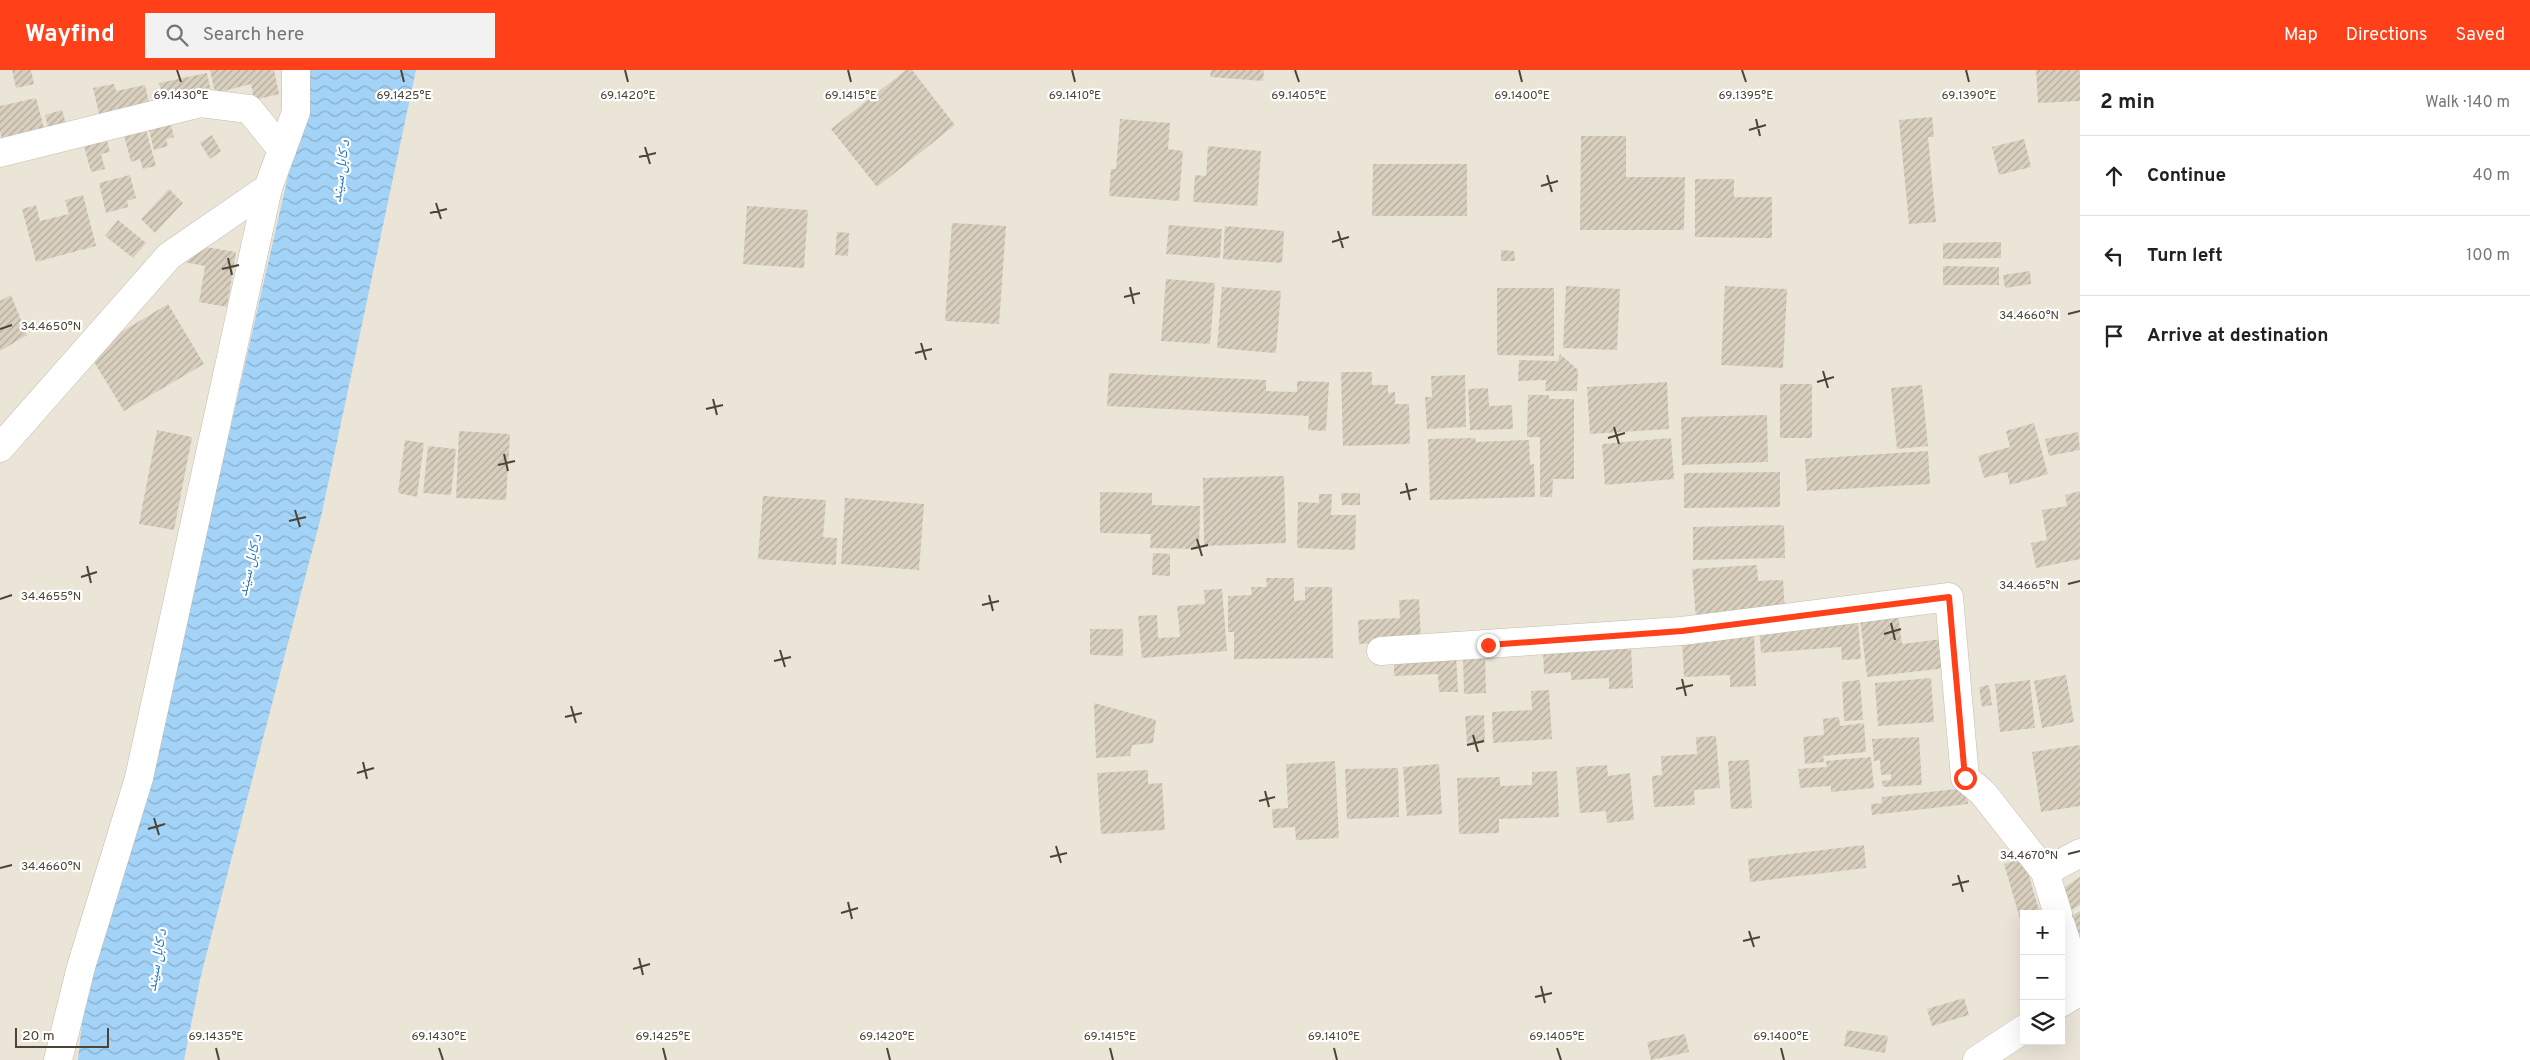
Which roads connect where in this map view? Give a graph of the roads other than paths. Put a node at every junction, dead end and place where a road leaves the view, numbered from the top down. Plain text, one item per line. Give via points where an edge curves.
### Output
1 (296, 70) edge
2 (282, 150) junction
3 (0, 153) edge
4 (268, 188) junction
5 (0, 448) edge
6 (1381, 651) dead end
7 (2080, 854) edge
8 (2045, 872) junction
9 (2057, 910) edge
10 (2065, 937) edge
11 (2080, 985) edge
12 (2080, 991) edge
13 (2065, 1001) edge
14 (2020, 1031) edge
15 (58, 1060) edge
16 (1977, 1060) edge

1 - 2 street via 296,112
2 - 3 street via 249,109 201,103
2 - 4 street
4 - 5 street via 169,256
4 - 15 street via 139,778 81,967
6 - 8 street via 1682,631 1949,597 1965,778 1983,793
7 - 8 street
8 - 9 street
10 - 11 street
12 - 13 street
14 - 16 street

